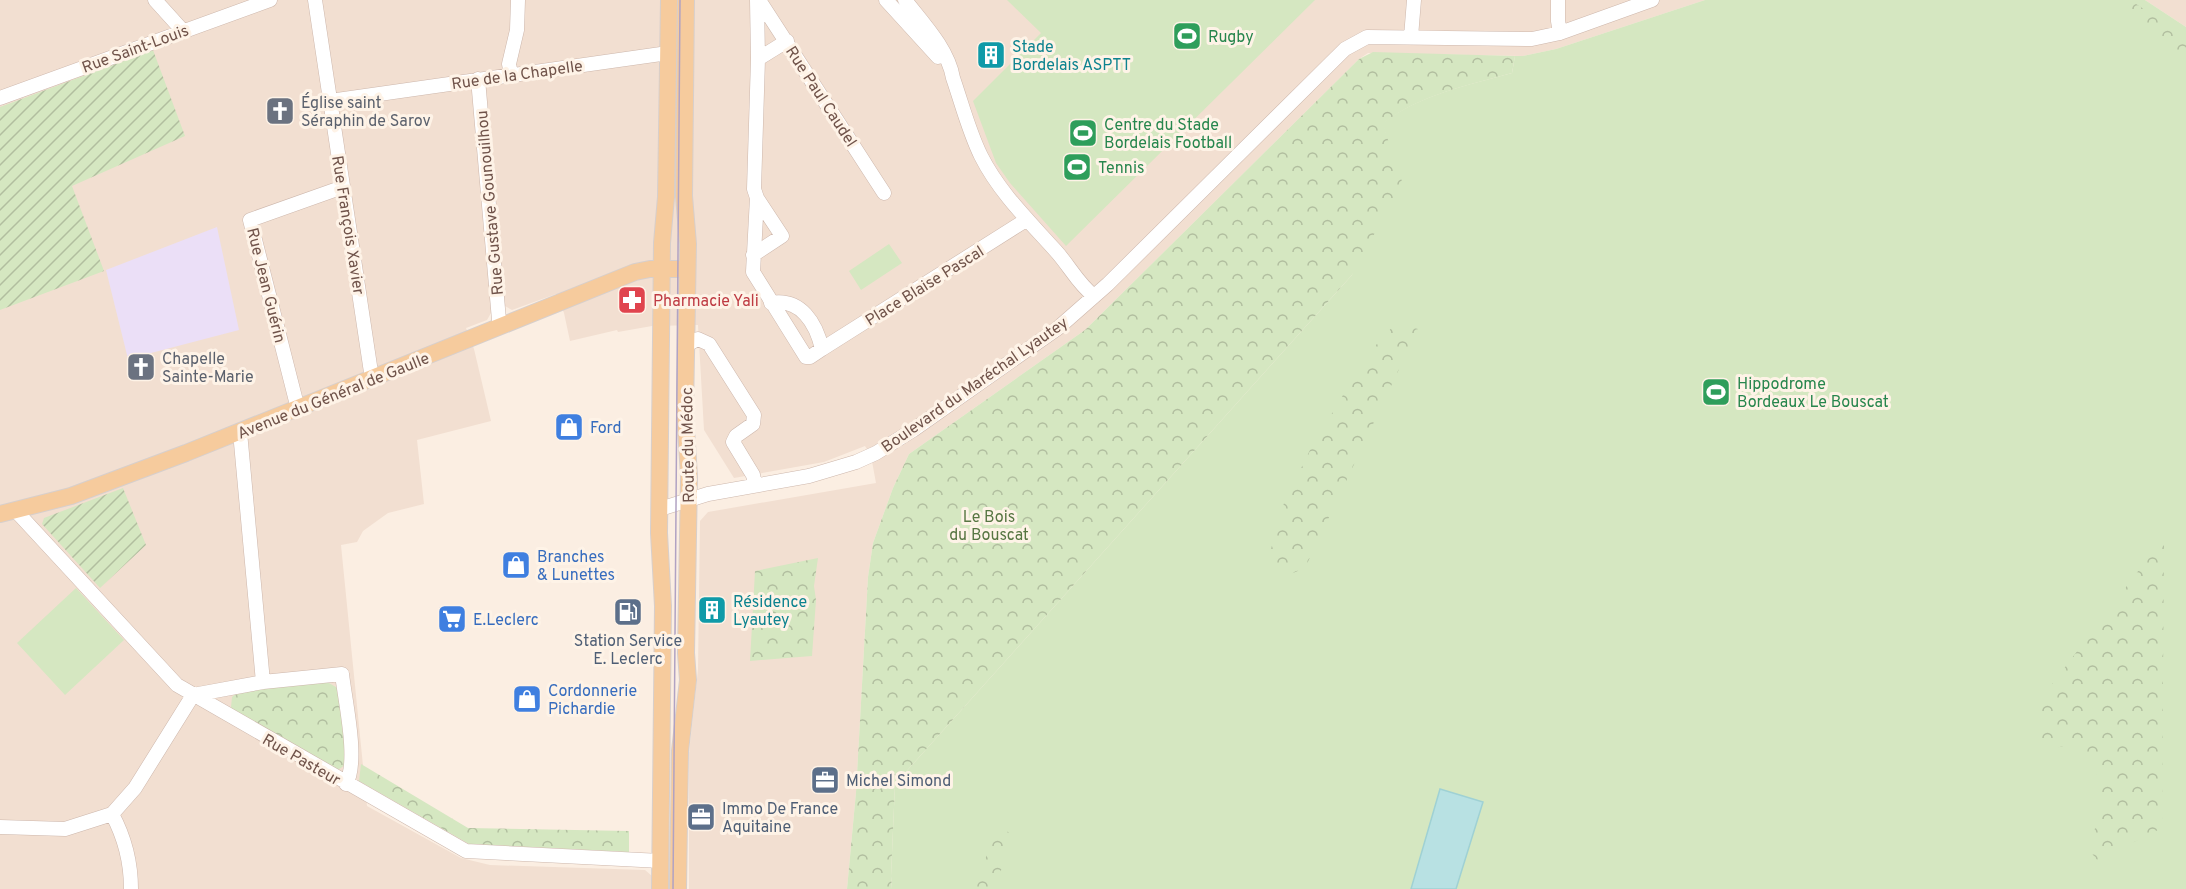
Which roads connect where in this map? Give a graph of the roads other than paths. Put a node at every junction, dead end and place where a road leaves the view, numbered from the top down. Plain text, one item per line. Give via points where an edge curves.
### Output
1 (155, 0) edge
2 (270, 0) edge
3 (315, 0) edge
4 (518, 0) edge
5 (669, 0) edge
6 (686, 0) edge
7 (758, 0) edge
8 (886, 0) edge
9 (1414, 0) edge
10 (1558, 0) edge
11 (1652, 0) edge
12 (903, 6) edge
13 (183, 31) junction
14 (1560, 33) junction
15 (1411, 37) junction
16 (787, 41) junction
17 (668, 53) junction
18 (758, 59) junction
19 (511, 74) junction
20 (478, 79) junction
21 (0, 98) edge
22 (330, 101) junction
23 (342, 187) junction
24 (884, 193) dead end
25 (757, 198) junction
26 (1026, 220) junction
27 (753, 255) junction
28 (662, 269) junction
29 (687, 269) junction
30 (1094, 296) junction
31 (771, 303) junction
32 (502, 326) junction
33 (686, 345) junction
34 (822, 350) junction
35 (372, 379) junction
36 (298, 409) junction
37 (240, 432) junction
38 (755, 484) junction
39 (689, 499) junction
40 (660, 509) junction
41 (8, 512) edge
42 (263, 682) junction
43 (193, 695) junction
44 (346, 784) junction
45 (112, 814) junction
46 (0, 827) edge
47 (661, 861) junction
48 (131, 889) edge
49 (660, 889) edge
50 (678, 889) edge

1 - 13 street
2 - 13 street, Rue Saint-Louis
3 - 22 street, Rue François Xavier
4 - 19 street
5 - 17 main road, Route du Médoc
6 - 29 main road, Route du Médoc
7 - 16 street, Rue Paul Caudel
7 - 18 street
8 - 12 street
9 - 15 street
10 - 14 street
11 - 14 street, Boulevard du Maréchal Lyautey
12 - 26 street via 925,24 951,67 981,156
13 - 21 street, Rue Saint-Louis
14 - 15 street, Boulevard du Maréchal Lyautey via 1532,39
15 - 30 street, Boulevard du Maréchal Lyautey via 1367,37 1345,49
16 - 18 street
16 - 24 street, Rue Paul Caudel
17 - 19 street, Rue de la Chapelle
17 - 28 main road, Route du Médoc
18 - 25 street via 754,189
19 - 20 street, Rue de la Chapelle
20 - 22 street, Rue de la Chapelle
20 - 32 street, Rue Gustave Gounouilhou
22 - 23 street, Rue François Xavier
23 - 35 street, Rue François Xavier
23 - 36 street, Rue Jean Guérin via 250,220
25 - 27 street
25 - 27 street via 782,236
26 - 30 street
26 - 34 street, Place Blaise Pascal
27 - 31 street via 753,272
28 - 29 main road, Avenue du Général de Gaulle
28 - 32 main road, Avenue du Général de Gaulle via 635,272
28 - 40 main road, Route du Médoc
29 - 33 main road, Route du Médoc
30 - 38 street, Boulevard du Maréchal Lyautey via 1058,328 876,453 809,476
31 - 34 street via 794,304 807,316
31 - 34 street via 806,357
32 - 35 main road, Avenue du Général de Gaulle
33 - 38 street via 706,340 754,415 753,424 734,442
33 - 39 main road, Route du Médoc
35 - 36 main road, Avenue du Général de Gaulle
36 - 37 main road, Avenue du Général de Gaulle
37 - 41 main road, Avenue du Général de Gaulle via 71,496
37 - 42 street
38 - 39 street, Boulevard du Maréchal Lyautey
39 - 40 street, Boulevard du Maréchal Lyautey
39 - 50 main road, Route du Médoc via 688,680 680,751
40 - 47 main road, Route du Médoc
41 - 43 street, Rue Pasteur via 177,686
42 - 43 street
42 - 44 street via 342,674 352,755
43 - 44 street, Rue Pasteur
43 - 45 street via 135,788
44 - 47 street, Rue Pasteur via 466,851
45 - 46 street via 65,829
45 - 48 street via 129,857
47 - 49 main road, Route du Médoc

